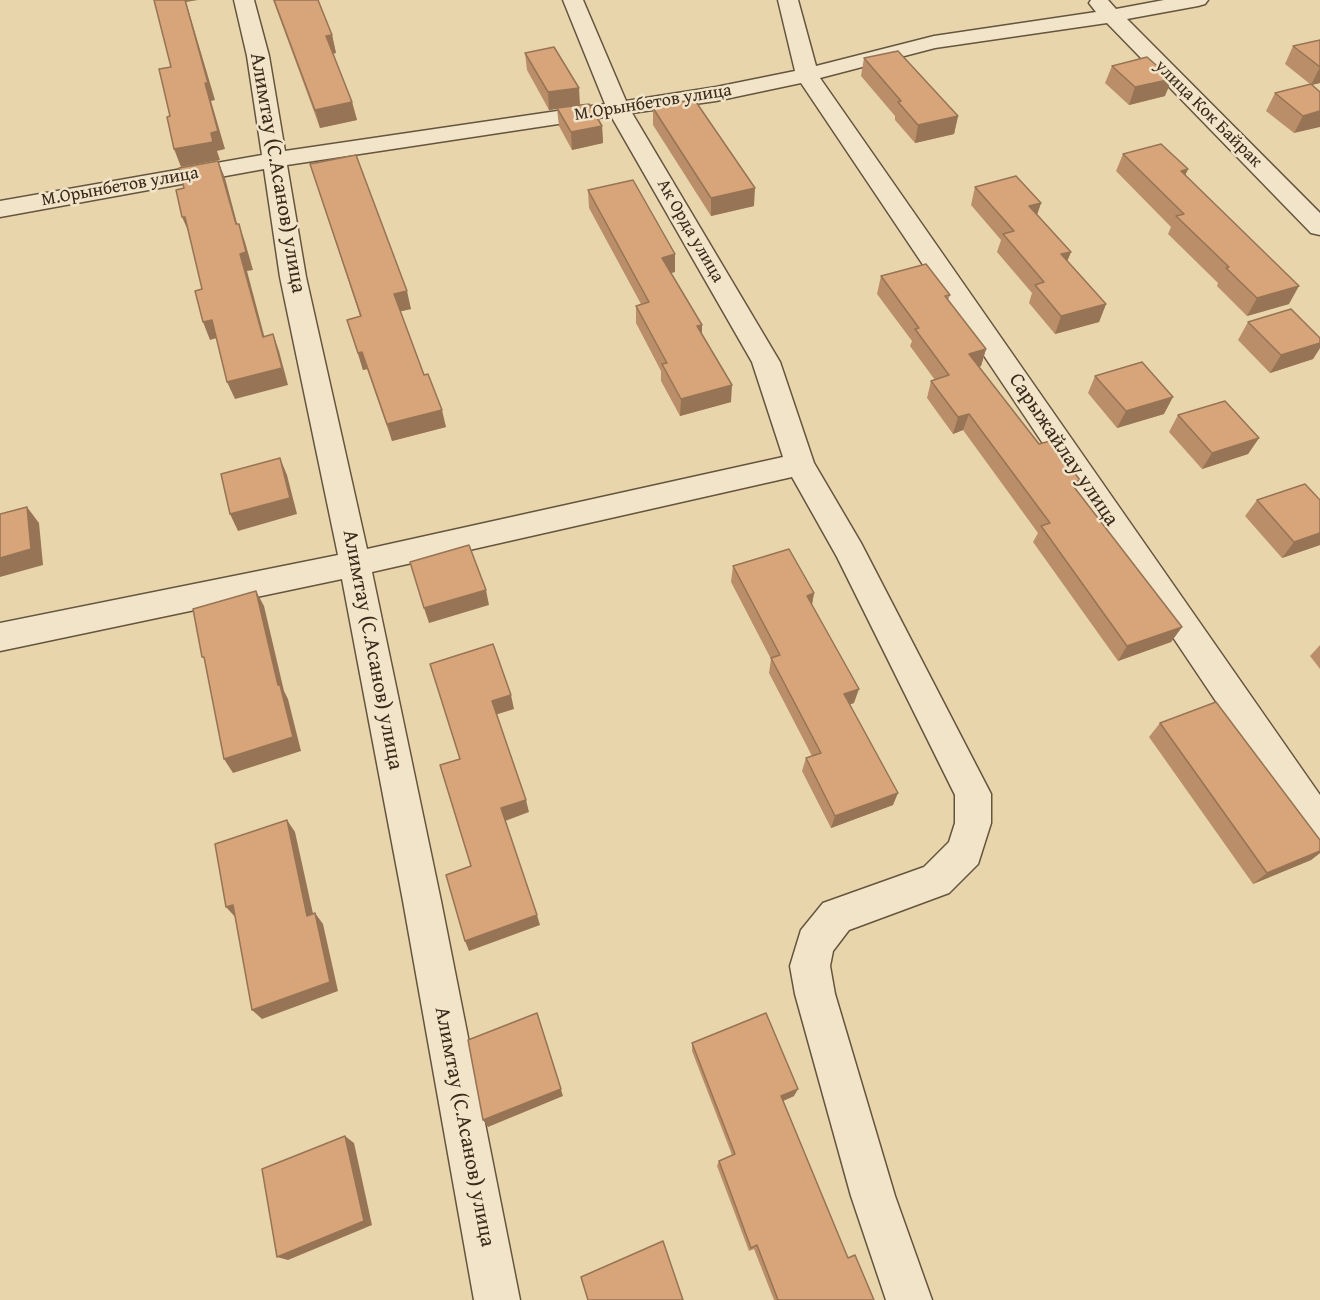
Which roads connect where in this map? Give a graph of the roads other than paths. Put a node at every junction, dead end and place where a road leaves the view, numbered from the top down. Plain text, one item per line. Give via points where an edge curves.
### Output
1 (244, 0) edge
2 (573, 0) edge
3 (788, 0) edge
4 (1198, 0) edge
5 (1103, 8) edge
6 (807, 75) junction
7 (618, 109) junction
8 (275, 160) junction
9 (0, 209) edge
10 (1320, 227) edge
11 (800, 464) junction
12 (354, 564) junction
13 (0, 637) edge
14 (1320, 825) edge
15 (497, 1300) edge
16 (909, 1300) edge

1 - 8 street, Алимтау (С.Асанов) улица via 258,56
2 - 7 street, Ак Орда улица
3 - 6 street
4 - 5 street, М.Орынбетов улица
5 - 6 street, М.Орынбетов улица via 934,42
5 - 10 street, улица Кок Байрак
6 - 7 street, М.Орынбетов улица
6 - 14 street, Сарыжайлау улица
7 - 8 street, М.Орынбетов улица
7 - 11 street, Ак Орда улица via 765,362
8 - 9 street, М.Орынбетов улица
8 - 12 street, Алимтау (С.Асанов) улица via 293,277
11 - 12 street
11 - 16 street, Ак Орда улица via 850,552 973,794 973,823 965,852 936,880 836,916 815,944 810,966 873,1196
12 - 13 street
12 - 15 street, Алимтау (С.Асанов) улица

